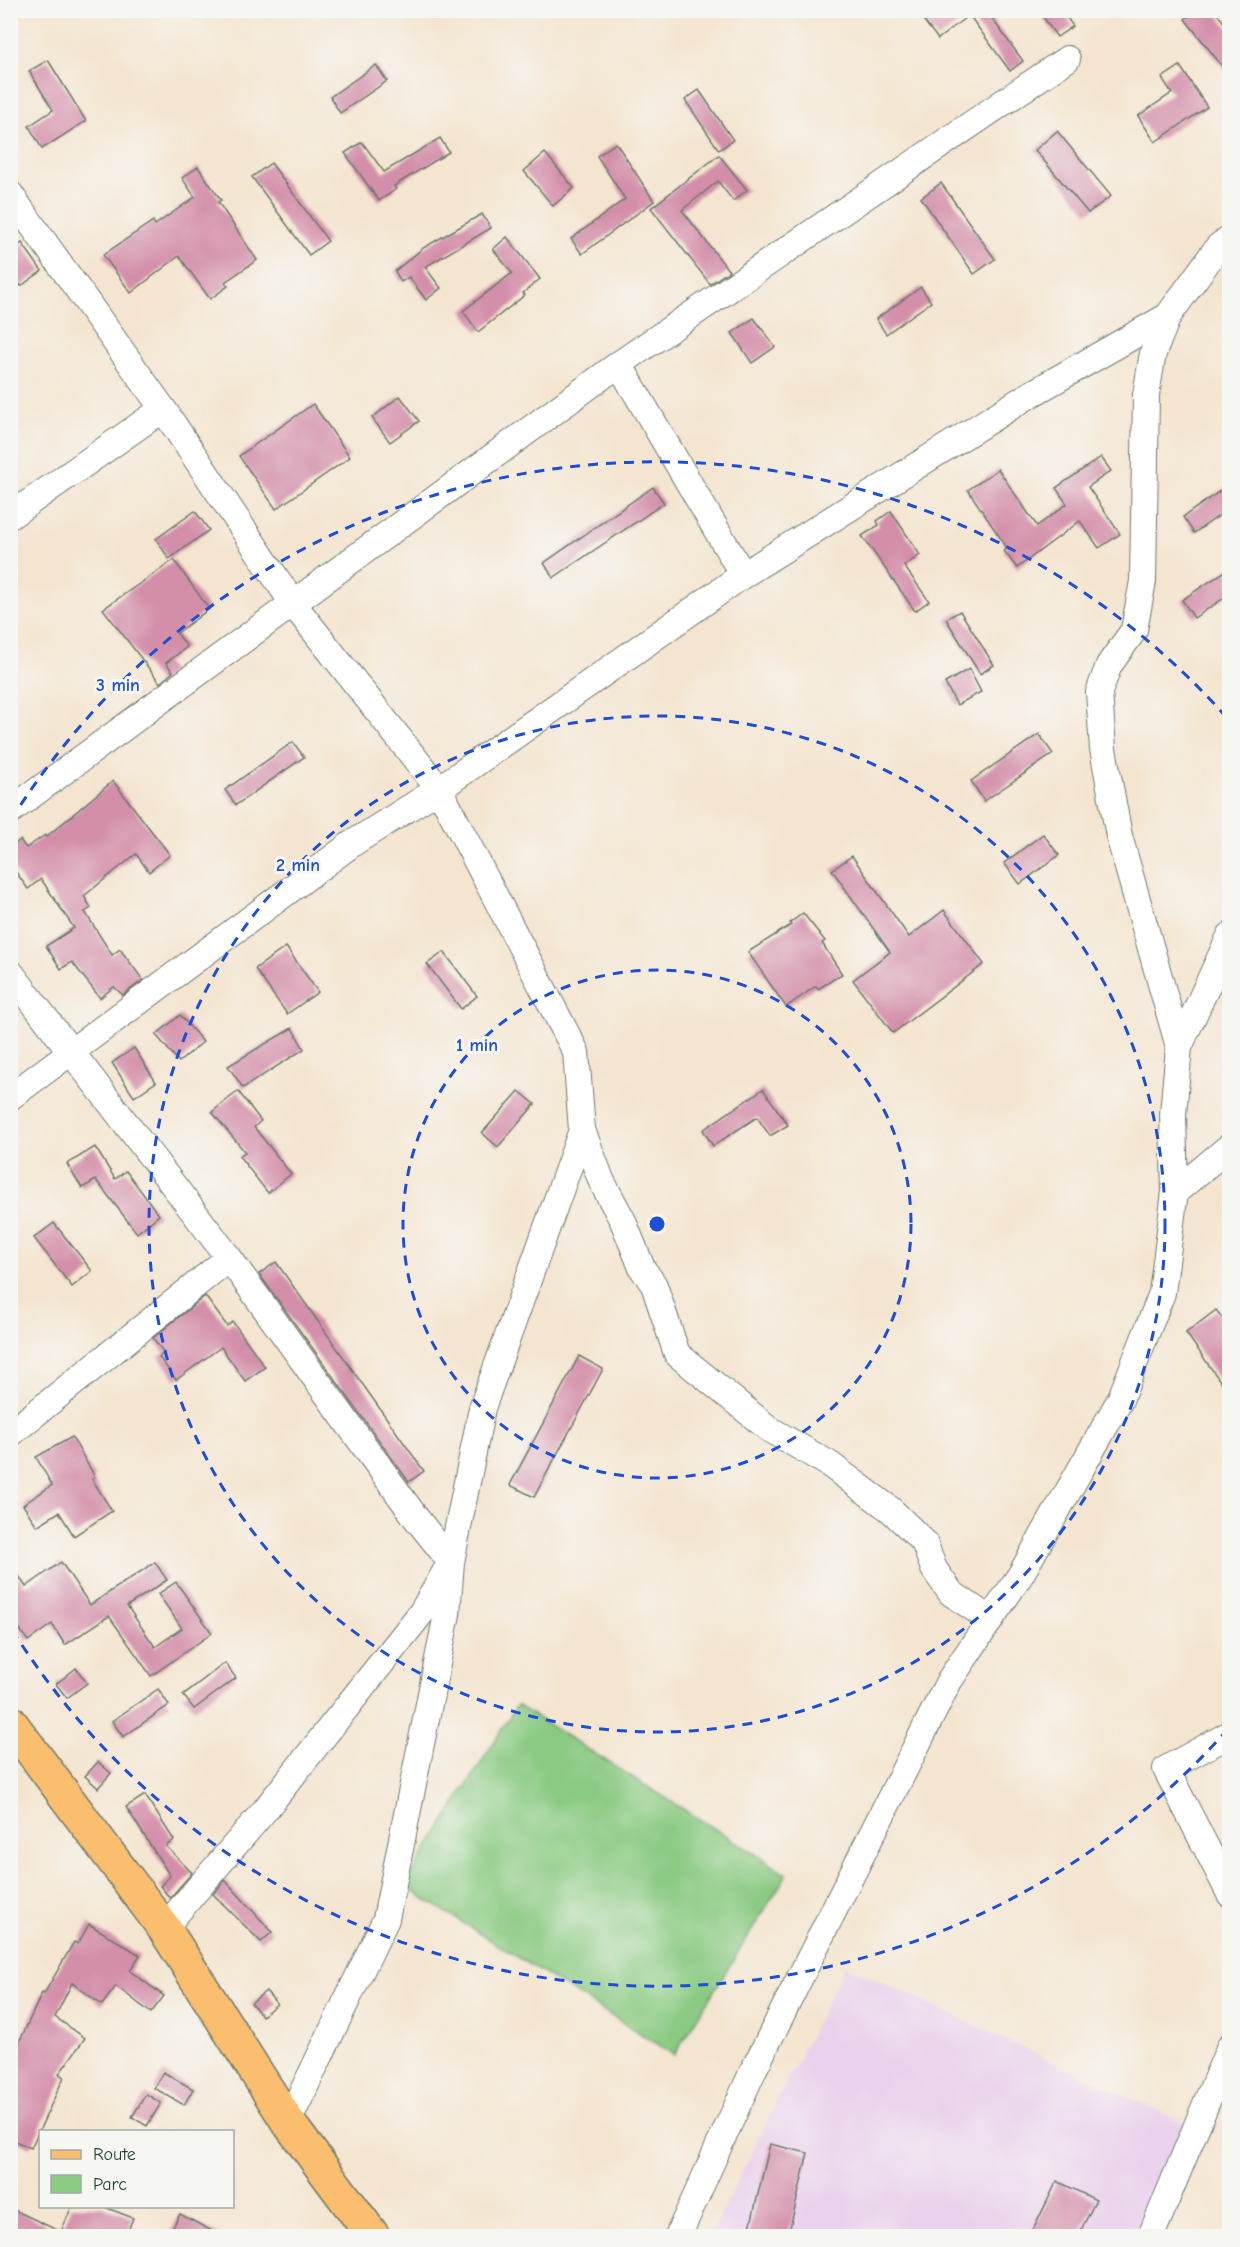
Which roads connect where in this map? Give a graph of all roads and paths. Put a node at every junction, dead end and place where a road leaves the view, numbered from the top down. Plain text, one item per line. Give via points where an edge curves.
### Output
1 (1067, 59) dead end
2 (10, 194) edge
3 (1230, 238) edge
4 (1168, 316) junction
5 (619, 364) junction
6 (163, 409) junction
7 (10, 516) edge
8 (742, 575) junction
9 (294, 605) junction
10 (440, 789) junction
11 (10, 811) edge
12 (1230, 936) edge
13 (10, 972) edge
14 (1179, 1047) junction
15 (71, 1051) junction
16 (10, 1097) edge
17 (582, 1130) junction
18 (1230, 1146) edge
19 (1175, 1192) junction
20 (229, 1258) junction
21 (10, 1434) edge
22 (451, 1562) junction
23 (989, 1622) junction
24 (10, 1722) edge
25 (1230, 1734) edge
26 (1230, 1894) edge
27 (165, 1928) junction
28 (1230, 2046) edge
29 (288, 2122) junction
30 (373, 2236) edge
31 (678, 2236) edge
32 (1151, 2236) edge

1 - 5 street
2 - 6 street
3 - 4 street via 1218,247
4 - 8 street via 1026,397
4 - 14 street via 1153,353 1146,395 1143,581 1134,630 1109,665 1099,692 1103,749 1119,836
5 - 8 street
5 - 9 street
6 - 7 street
6 - 9 street
8 - 10 street
9 - 10 street
9 - 11 street
10 - 15 street via 353,843
10 - 17 street via 576,1052
12 - 14 street
13 - 15 street
14 - 19 street via 1173,1114
15 - 16 street
15 - 20 street
17 - 22 street via 482,1408
17 - 23 street via 602,1182 642,1268 654,1285 677,1354 769,1430 829,1464 899,1517 924,1542 934,1569 951,1593
18 - 19 street
19 - 23 street via 1162,1293 1120,1400
20 - 21 street
20 - 22 street
22 - 27 street via 422,1612
22 - 29 street via 447,1614 386,1919
23 - 31 street via 949,1681 753,2071
24 - 27 main road
25 - 26 street via 1166,1769
27 - 29 main road
28 - 32 street
29 - 30 main road

